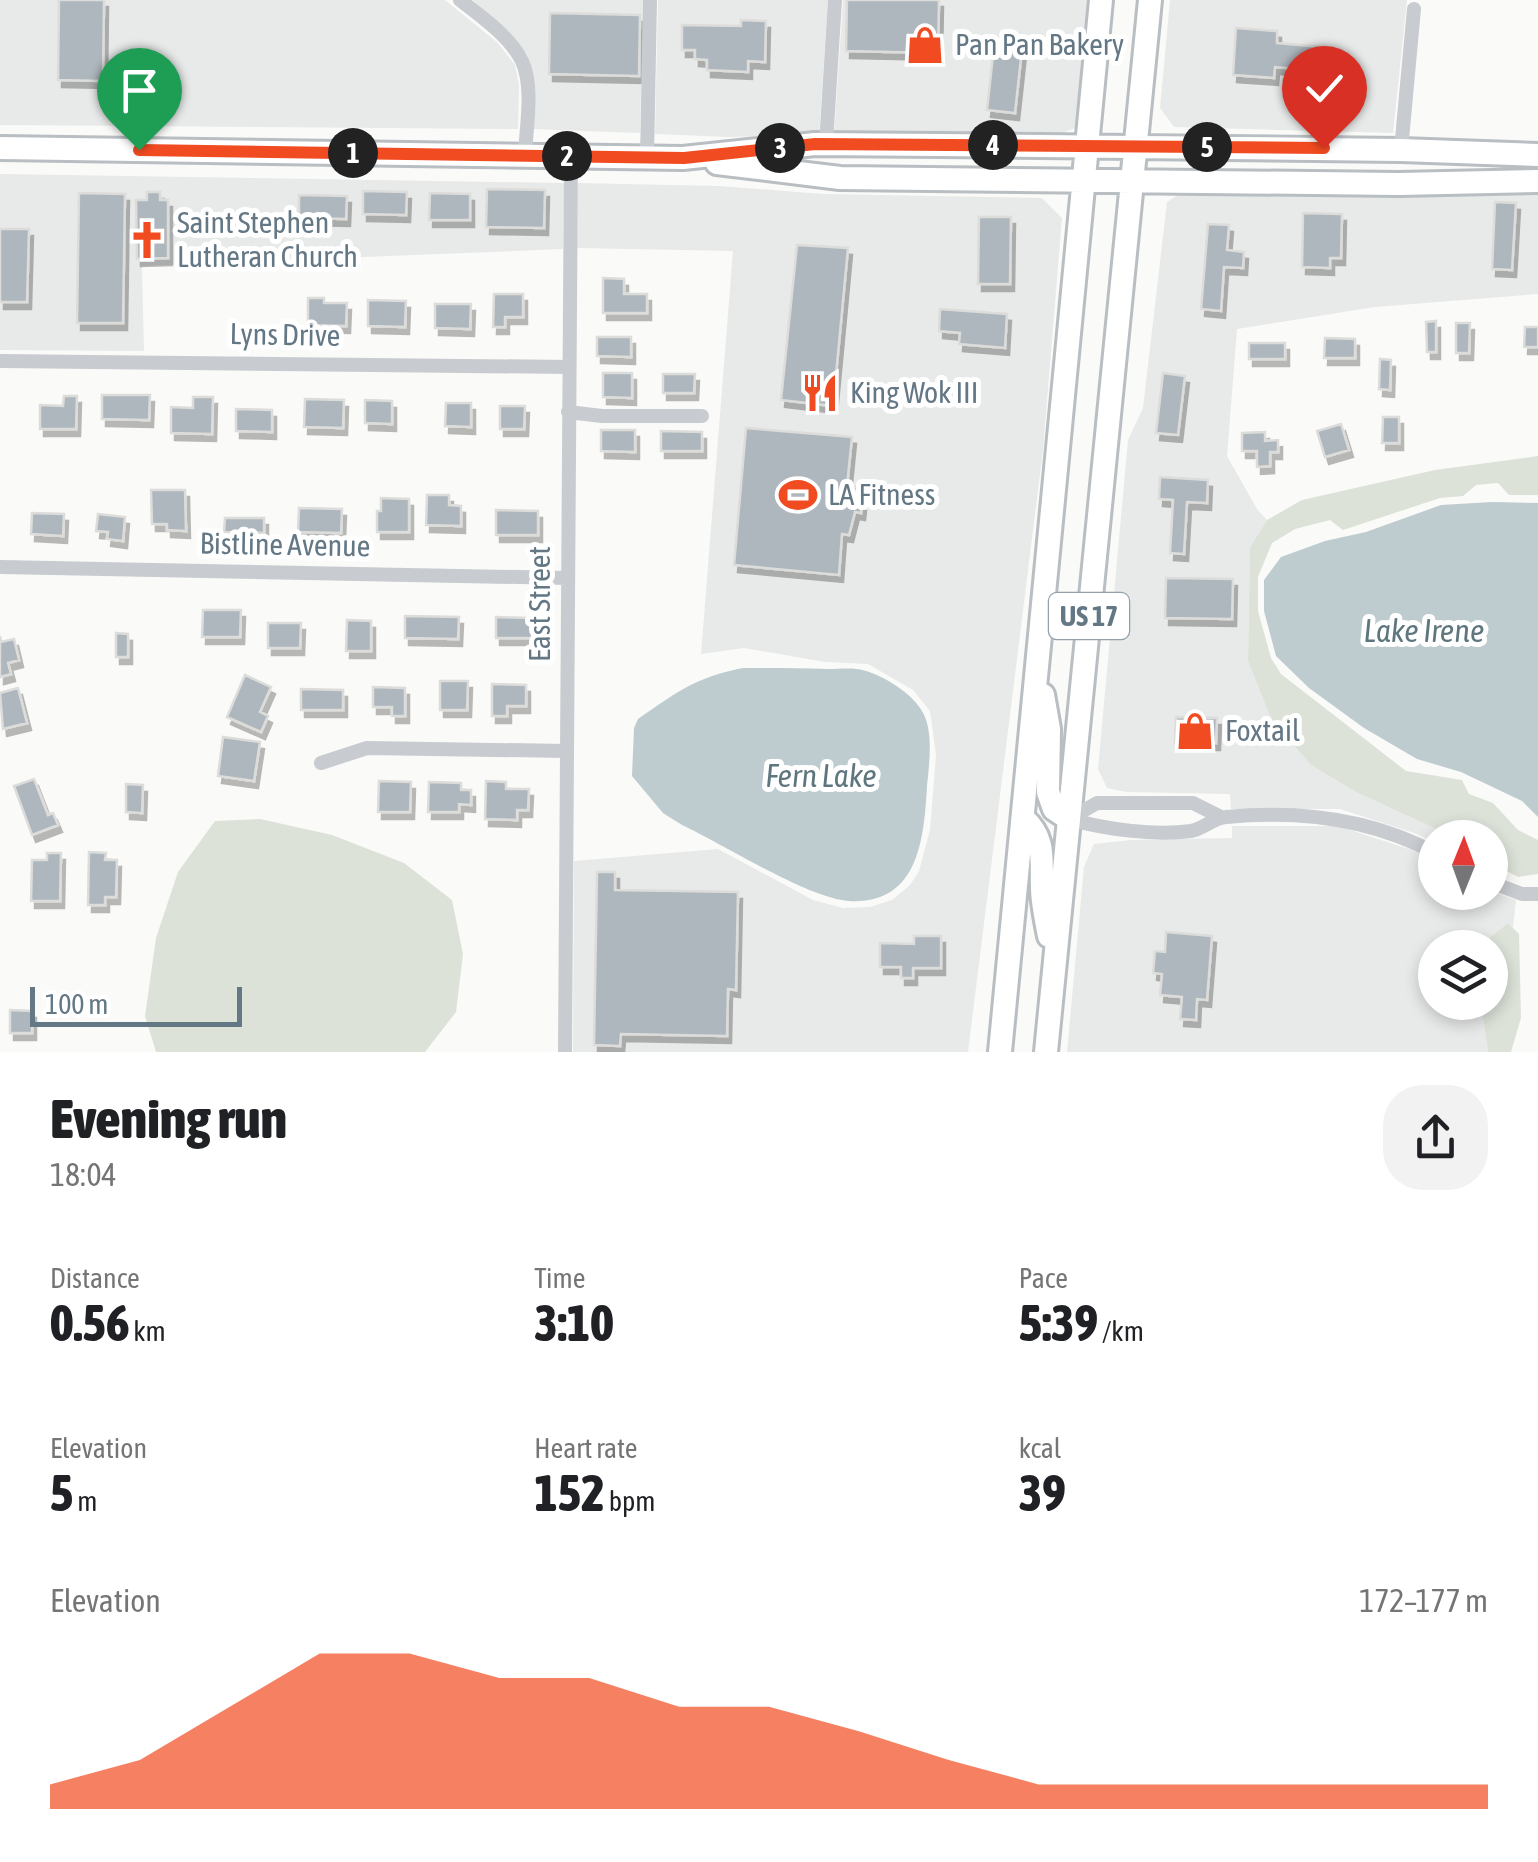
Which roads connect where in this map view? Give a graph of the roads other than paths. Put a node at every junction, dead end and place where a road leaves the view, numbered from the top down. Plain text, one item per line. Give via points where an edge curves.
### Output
1 (460, 0) edge
2 (650, 0) edge
3 (835, 0) edge
4 (1102, 0) edge
5 (1150, 0) edge
6 (1414, 9) dead end
7 (826, 144) junction
8 (1088, 146) junction
9 (1134, 146) junction
10 (0, 148) edge
11 (1401, 150) junction
12 (1538, 155) edge
13 (525, 156) junction
14 (571, 156) junction
15 (647, 158) junction
16 (684, 158) junction
17 (1084, 179) junction
18 (1130, 179) junction
19 (1538, 181) edge
20 (0, 361) edge
21 (569, 368) junction
22 (568, 412) junction
23 (702, 416) dead end
24 (0, 568) edge
25 (568, 578) junction
26 (1038, 667) junction
27 (567, 751) junction
28 (321, 764) dead end
29 (1222, 817) junction
30 (1023, 818) junction
31 (1069, 819) junction
32 (1418, 844) edge
33 (1508, 889) edge
34 (1538, 894) edge
35 (1054, 970) junction
36 (565, 1052) edge
37 (1000, 1052) edge
38 (1046, 1052) edge

1 - 13 street via 522,62
2 - 15 street
3 - 7 street
4 - 8 main road, US 17
5 - 9 main road, US 17
6 - 11 street
7 - 8 main road
7 - 16 main road
8 - 9 main road
8 - 17 main road, US 17
9 - 11 main road
9 - 18 main road, US 17
10 - 13 main road
11 - 12 main road
13 - 14 main road
14 - 15 main road
14 - 21 street, East Street
15 - 16 main road
16 - 17 main road via 810,177
17 - 18 main road
17 - 26 main road, US 17
18 - 19 main road
18 - 31 main road, US 17
20 - 21 street, Lyns Drive
21 - 22 street, East Street
22 - 23 street
22 - 25 street, East Street
24 - 25 street, Bistline Avenue
25 - 27 street, East Street
26 - 30 main road, US 17
26 - 31 main road via 1050,728 1048,792 1054,809
27 - 28 street via 366,748
27 - 36 street, East Street
29 - 31 street via 1193,831 1109,829
29 - 31 street via 1193,802 1098,803
29 - 32 street via 1339,818
30 - 35 main road via 1042,848
30 - 37 main road, US 17
31 - 35 main road, US 17
33 - 34 street
35 - 38 main road, US 17

